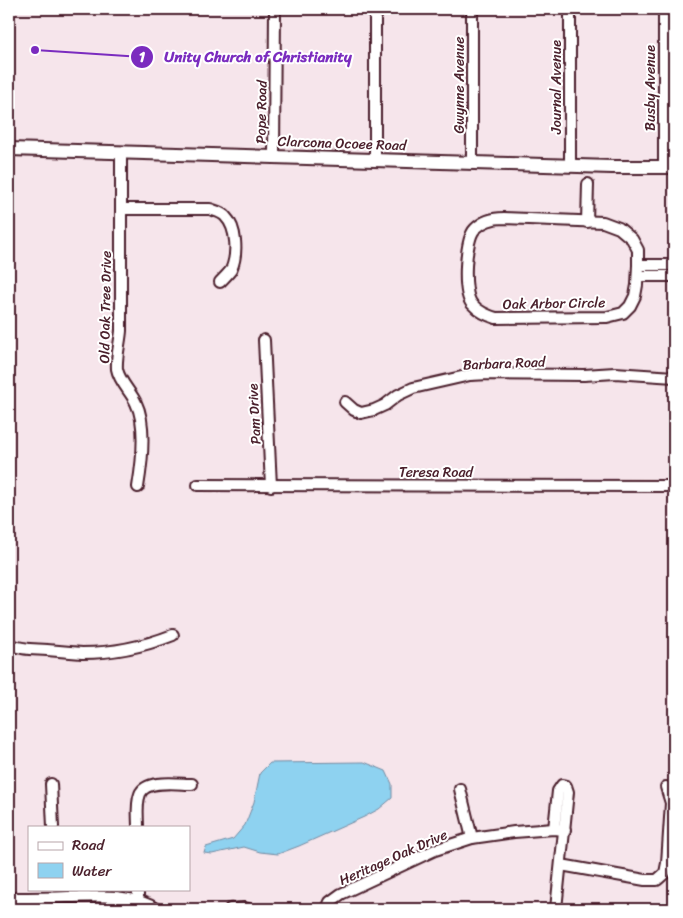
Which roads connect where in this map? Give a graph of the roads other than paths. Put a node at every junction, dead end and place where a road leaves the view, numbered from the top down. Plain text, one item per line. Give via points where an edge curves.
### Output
1 (276, 9) edge
2 (375, 9) edge
3 (472, 9) edge
4 (570, 9) edge
5 (664, 9) edge
6 (9, 149) edge
7 (121, 152) junction
8 (274, 156) junction
9 (375, 159) junction
10 (472, 162) junction
11 (570, 166) junction
12 (669, 167) edge
13 (588, 184) dead end
14 (121, 209) junction
15 (587, 222) junction
16 (674, 265) edge
17 (638, 270) junction
18 (674, 276) edge
19 (220, 282) dead end
20 (264, 340) dead end
21 (674, 378) edge
22 (346, 402) dead end
23 (198, 485) dead end
24 (138, 486) dead end
25 (271, 486) junction
26 (674, 486) edge
27 (174, 634) dead end
28 (9, 644) edge
29 (50, 784) dead end
30 (192, 784) dead end
31 (666, 787) dead end
32 (460, 789) dead end
33 (53, 826) edge
34 (138, 826) edge
35 (554, 829) junction
36 (565, 830) junction
37 (472, 838) junction
38 (561, 865) junction
39 (138, 890) edge
40 (56, 893) edge
41 (9, 898) edge
42 (138, 901) junction
43 (156, 909) edge
44 (230, 909) edge
45 (248, 909) edge
46 (327, 909) edge
47 (556, 909) edge

1 - 8 street, Pope Road
2 - 9 street
3 - 10 street, Gwynne Avenue
4 - 11 street, Journal Avenue
5 - 12 street, Busby Avenue
6 - 7 main road, Clarcona Ocoee Road
7 - 8 main road, Clarcona Ocoee Road
7 - 14 street, Old Oak Tree Drive
8 - 9 main road, Clarcona Ocoee Road
9 - 10 main road, Clarcona Ocoee Road
10 - 11 main road, Clarcona Ocoee Road
11 - 12 main road, Clarcona Ocoee Road
13 - 15 street
14 - 19 street via 210,209 224,214 232,225 235,255 230,271
14 - 24 street, Old Oak Tree Drive via 121,331 117,370 140,415 142,434
15 - 17 street, Oak Arbor Circle via 603,222 632,239 638,250
15 - 17 street, Oak Arbor Circle via 504,218 483,222 474,230 468,246 466,288 471,303 484,314 496,318 607,317 623,313 630,306 635,296
16 - 17 street
17 - 18 street
20 - 25 street, Pam Drive
21 - 22 street, Barbara Road via 615,373 470,375 413,388 374,410 361,413
23 - 25 street, Teresa Road
25 - 26 street, Teresa Road
27 - 28 street via 142,646 83,653 25,649
29 - 33 street
30 - 34 street via 145,787 138,803
31 - 38 street via 671,803 667,864 664,874 657,880
32 - 37 street
35 - 36 street, Heritage Oak Drive
35 - 36 street via 558,791 562,785 568,792
35 - 37 street, Heritage Oak Drive
36 - 38 street
37 - 46 street, Heritage Oak Drive via 435,850 341,894 330,902
38 - 47 street
39 - 42 street
40 - 41 street
40 - 42 street
42 - 43 street
44 - 45 street

